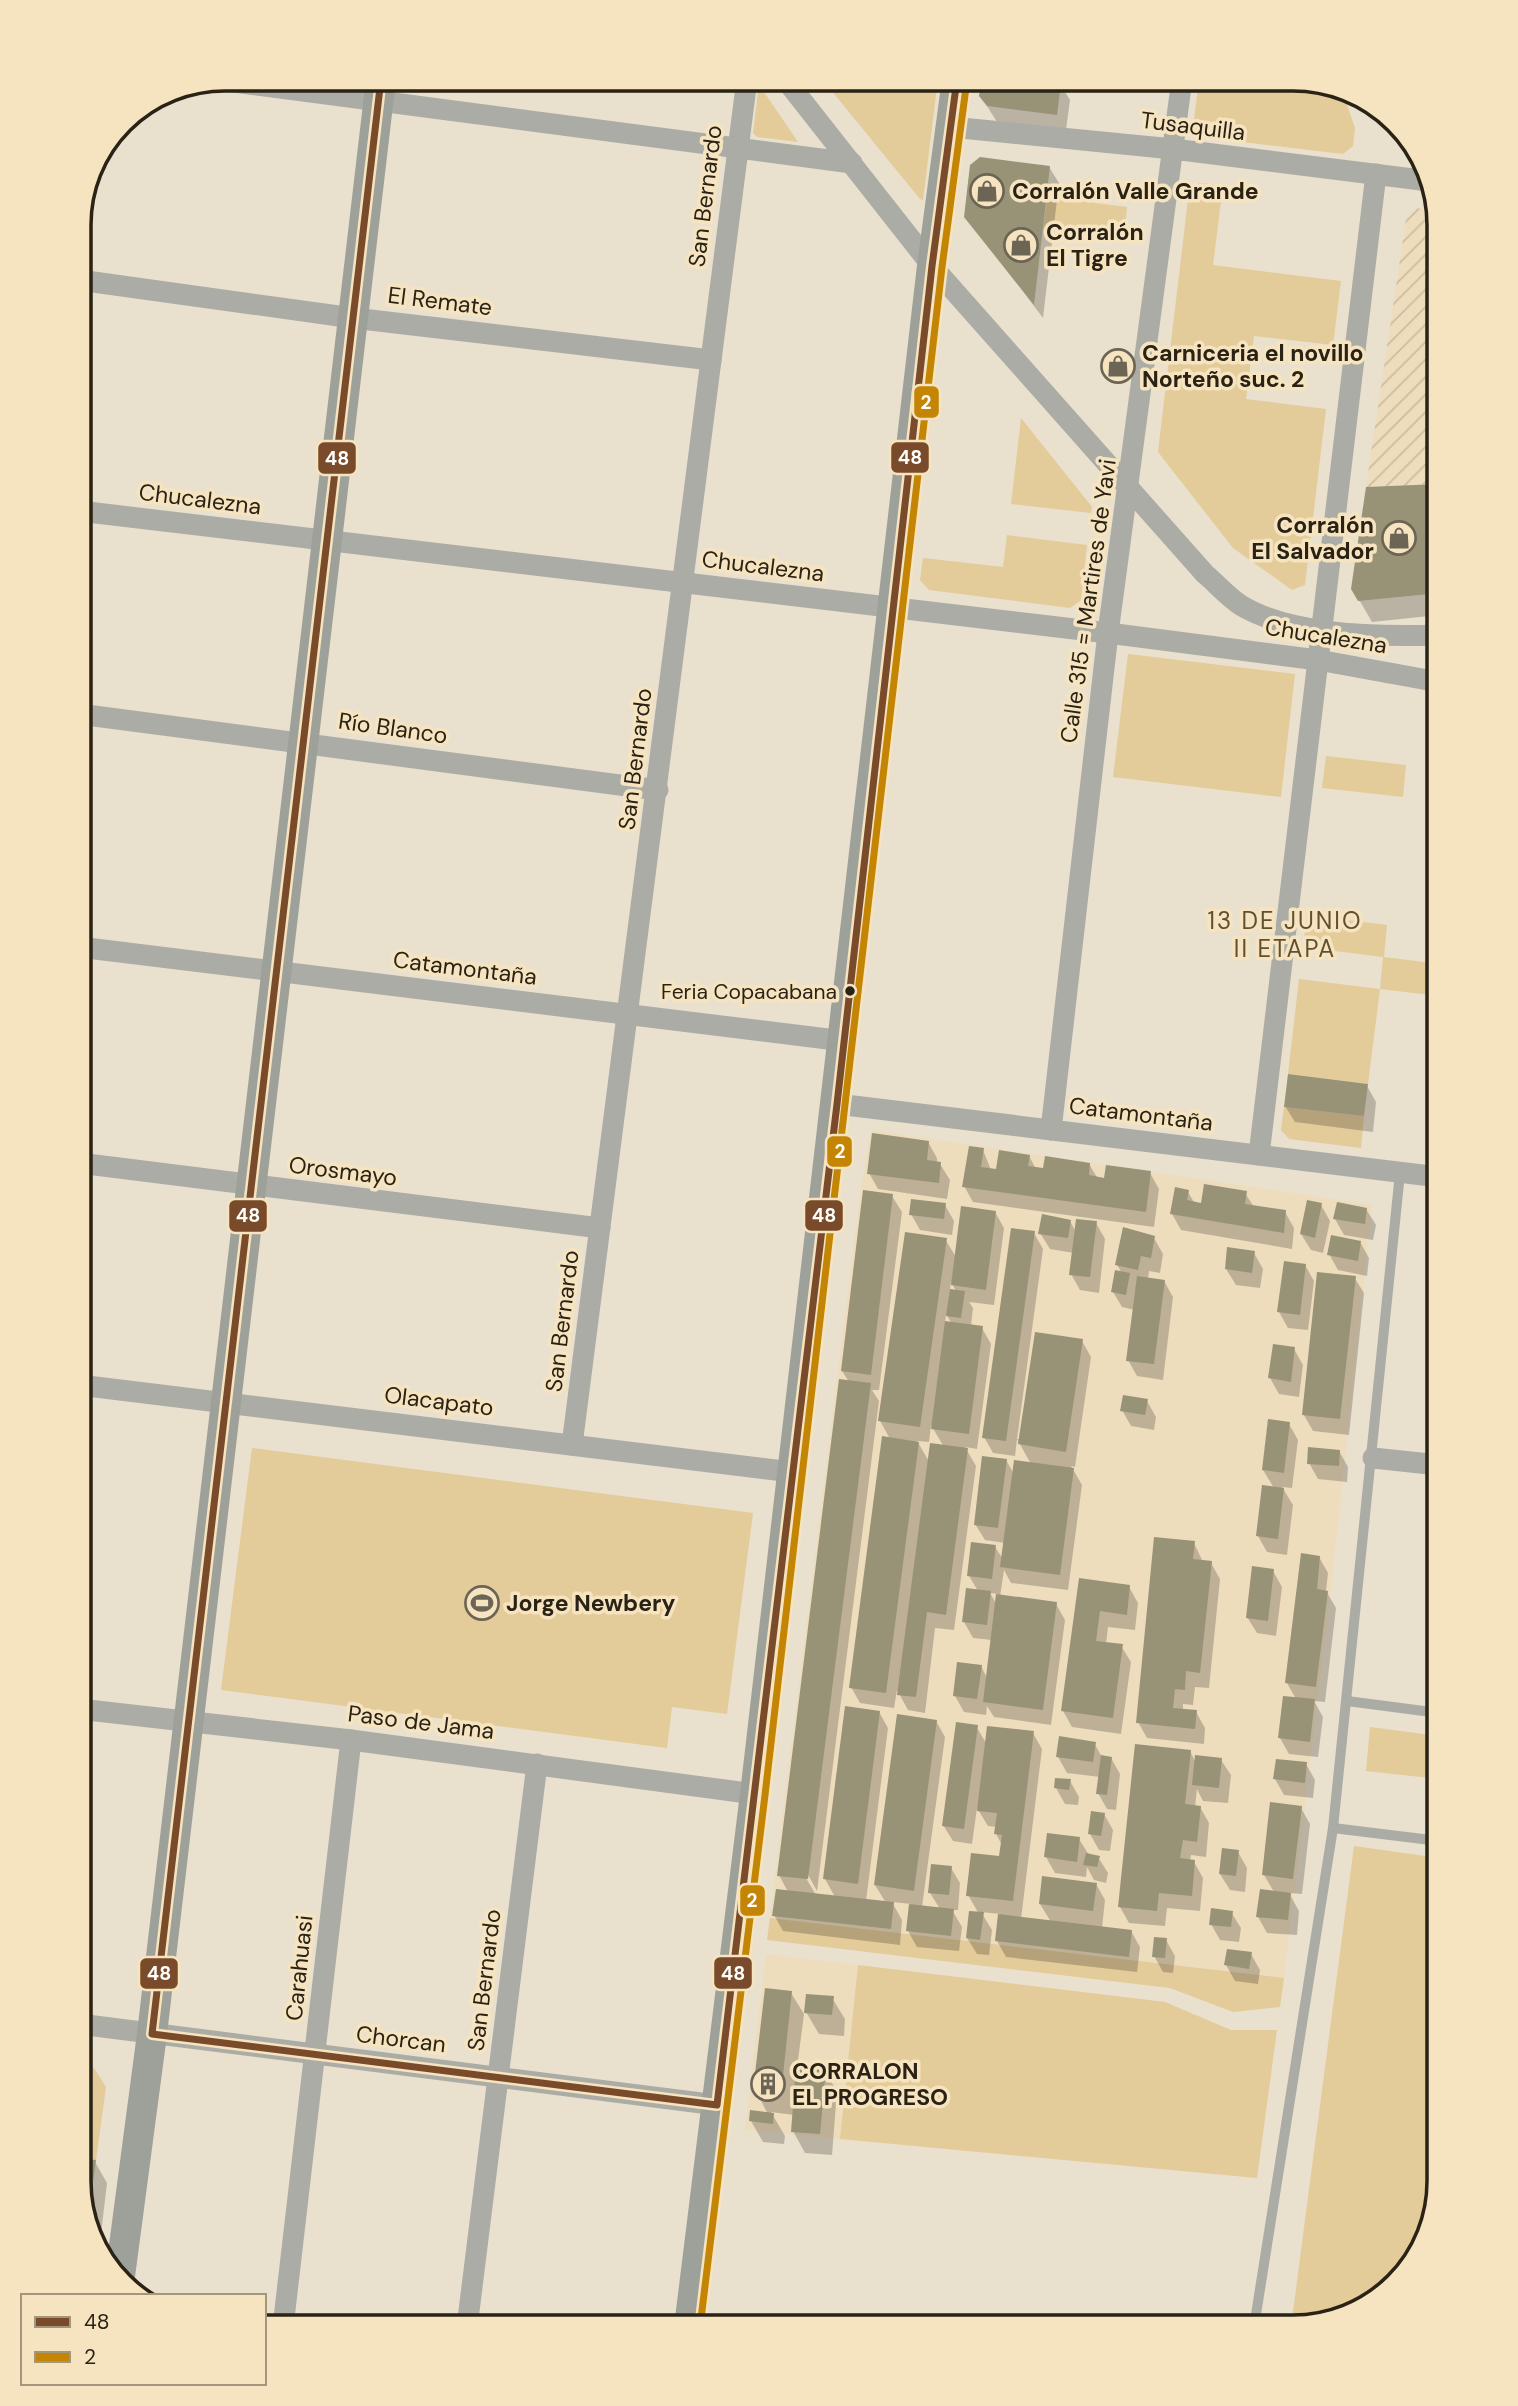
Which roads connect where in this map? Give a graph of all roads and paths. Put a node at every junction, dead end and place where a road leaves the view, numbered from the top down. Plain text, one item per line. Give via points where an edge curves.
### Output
1 (379, 91) edge
2 (391, 91) edge
3 (745, 91) edge
4 (795, 91) edge
5 (956, 91) edge
6 (1180, 91) edge
7 (951, 127) junction
8 (1173, 149) junction
9 (736, 150) junction
10 (852, 163) junction
11 (1376, 174) junction
12 (1419, 180) edge
13 (932, 266) junction
14 (91, 282) edge
15 (353, 318) junction
16 (711, 360) junction
17 (1129, 491) junction
18 (91, 512) edge
19 (327, 541) junction
20 (683, 583) junction
21 (892, 608) junction
22 (1321, 631) junction
23 (1108, 633) junction
24 (1427, 635) edge
25 (1318, 660) junction
26 (1427, 680) edge
27 (91, 716) edge
28 (303, 742) junction
29 (658, 790) junction
30 (91, 948) edge
31 (276, 971) junction
32 (629, 1016) junction
33 (844, 1041) junction
34 (837, 1104) junction
35 (1051, 1130) junction
36 (1259, 1155) junction
37 (91, 1165) edge
38 (1400, 1173) junction
39 (1427, 1176) edge
40 (250, 1186) junction
41 (600, 1228) junction
42 (91, 1386) edge
43 (224, 1401) junction
44 (572, 1445) junction
45 (1373, 1458) junction
46 (1427, 1464) edge
47 (792, 1472) junction
48 (1347, 1701) junction
49 (91, 1710) edge
50 (1427, 1711) edge
51 (187, 1721) junction
52 (351, 1740) junction
53 (537, 1764) junction
54 (755, 1794) junction
55 (1333, 1828) junction
56 (1427, 1840) edge
57 (91, 2026) edge
58 (152, 2034) junction
59 (315, 2055) junction
60 (498, 2078) junction
61 (717, 2105) junction
62 (121, 2266) edge
63 (284, 2315) edge
64 (468, 2315) edge
65 (691, 2315) edge
66 (1256, 2315) edge

1 - 15 street
2 - 9 street
3 - 9 street, San Bernardo
4 - 10 street
5 - 7 street
6 - 8 street, Calle 315 = Martires de Yavi
7 - 8 street, Tusaquilla
7 - 13 street
8 - 11 street, Tusaquilla
8 - 17 street, Calle 315 = Martires de Yavi
9 - 10 street
9 - 16 street, San Bernardo
10 - 13 street
11 - 12 street, Tusaquilla
11 - 22 street
13 - 17 street
13 - 21 street
14 - 15 street, El Remate
15 - 16 street, El Remate
15 - 19 street
16 - 20 street, San Bernardo
17 - 22 street via 1205,574 1242,606
17 - 23 street, Calle 315 = Martires de Yavi
18 - 19 street, Chucalezna
19 - 20 street, Chucalezna
19 - 28 street
20 - 21 street, Chucalezna
20 - 29 street, San Bernardo
21 - 23 street, Chucalezna
21 - 33 street
22 - 24 street
22 - 25 street
23 - 25 street, Chucalezna
23 - 35 street, Calle 315 = Martires de Yavi
25 - 26 street, Chucalezna
25 - 36 street
27 - 28 street, Río Blanco
28 - 29 street, Río Blanco
28 - 31 street
29 - 32 street, San Bernardo
30 - 31 street, Catamontaña
31 - 32 street, Catamontaña
31 - 40 street
32 - 33 street, Catamontaña
32 - 41 street, San Bernardo
33 - 34 street
34 - 35 street, Catamontaña
34 - 47 street
35 - 36 street, Catamontaña
36 - 38 street, Catamontaña
37 - 40 street, Orosmayo
38 - 39 street, Catamontaña
38 - 45 lane
40 - 41 street, Orosmayo
40 - 43 street
41 - 44 street, San Bernardo
42 - 43 street, Olacapato
43 - 44 street, Olacapato
43 - 51 street
44 - 47 street, Olacapato
45 - 46 street
45 - 48 lane
47 - 54 street
48 - 50 lane
48 - 55 lane
49 - 51 street, Paso de Jama
51 - 52 street, Paso de Jama
51 - 58 street
52 - 53 street, Paso de Jama
52 - 59 street, Carahuasi
53 - 54 street, Paso de Jama
53 - 60 street, San Bernardo
54 - 61 street
55 - 56 lane
55 - 66 lane
57 - 58 street, Chorcan
58 - 59 street, Chorcan
58 - 62 street
59 - 60 street, Chorcan
59 - 63 street, Carahuasi
60 - 61 street, Chorcan
60 - 64 street, San Bernardo
61 - 65 street

